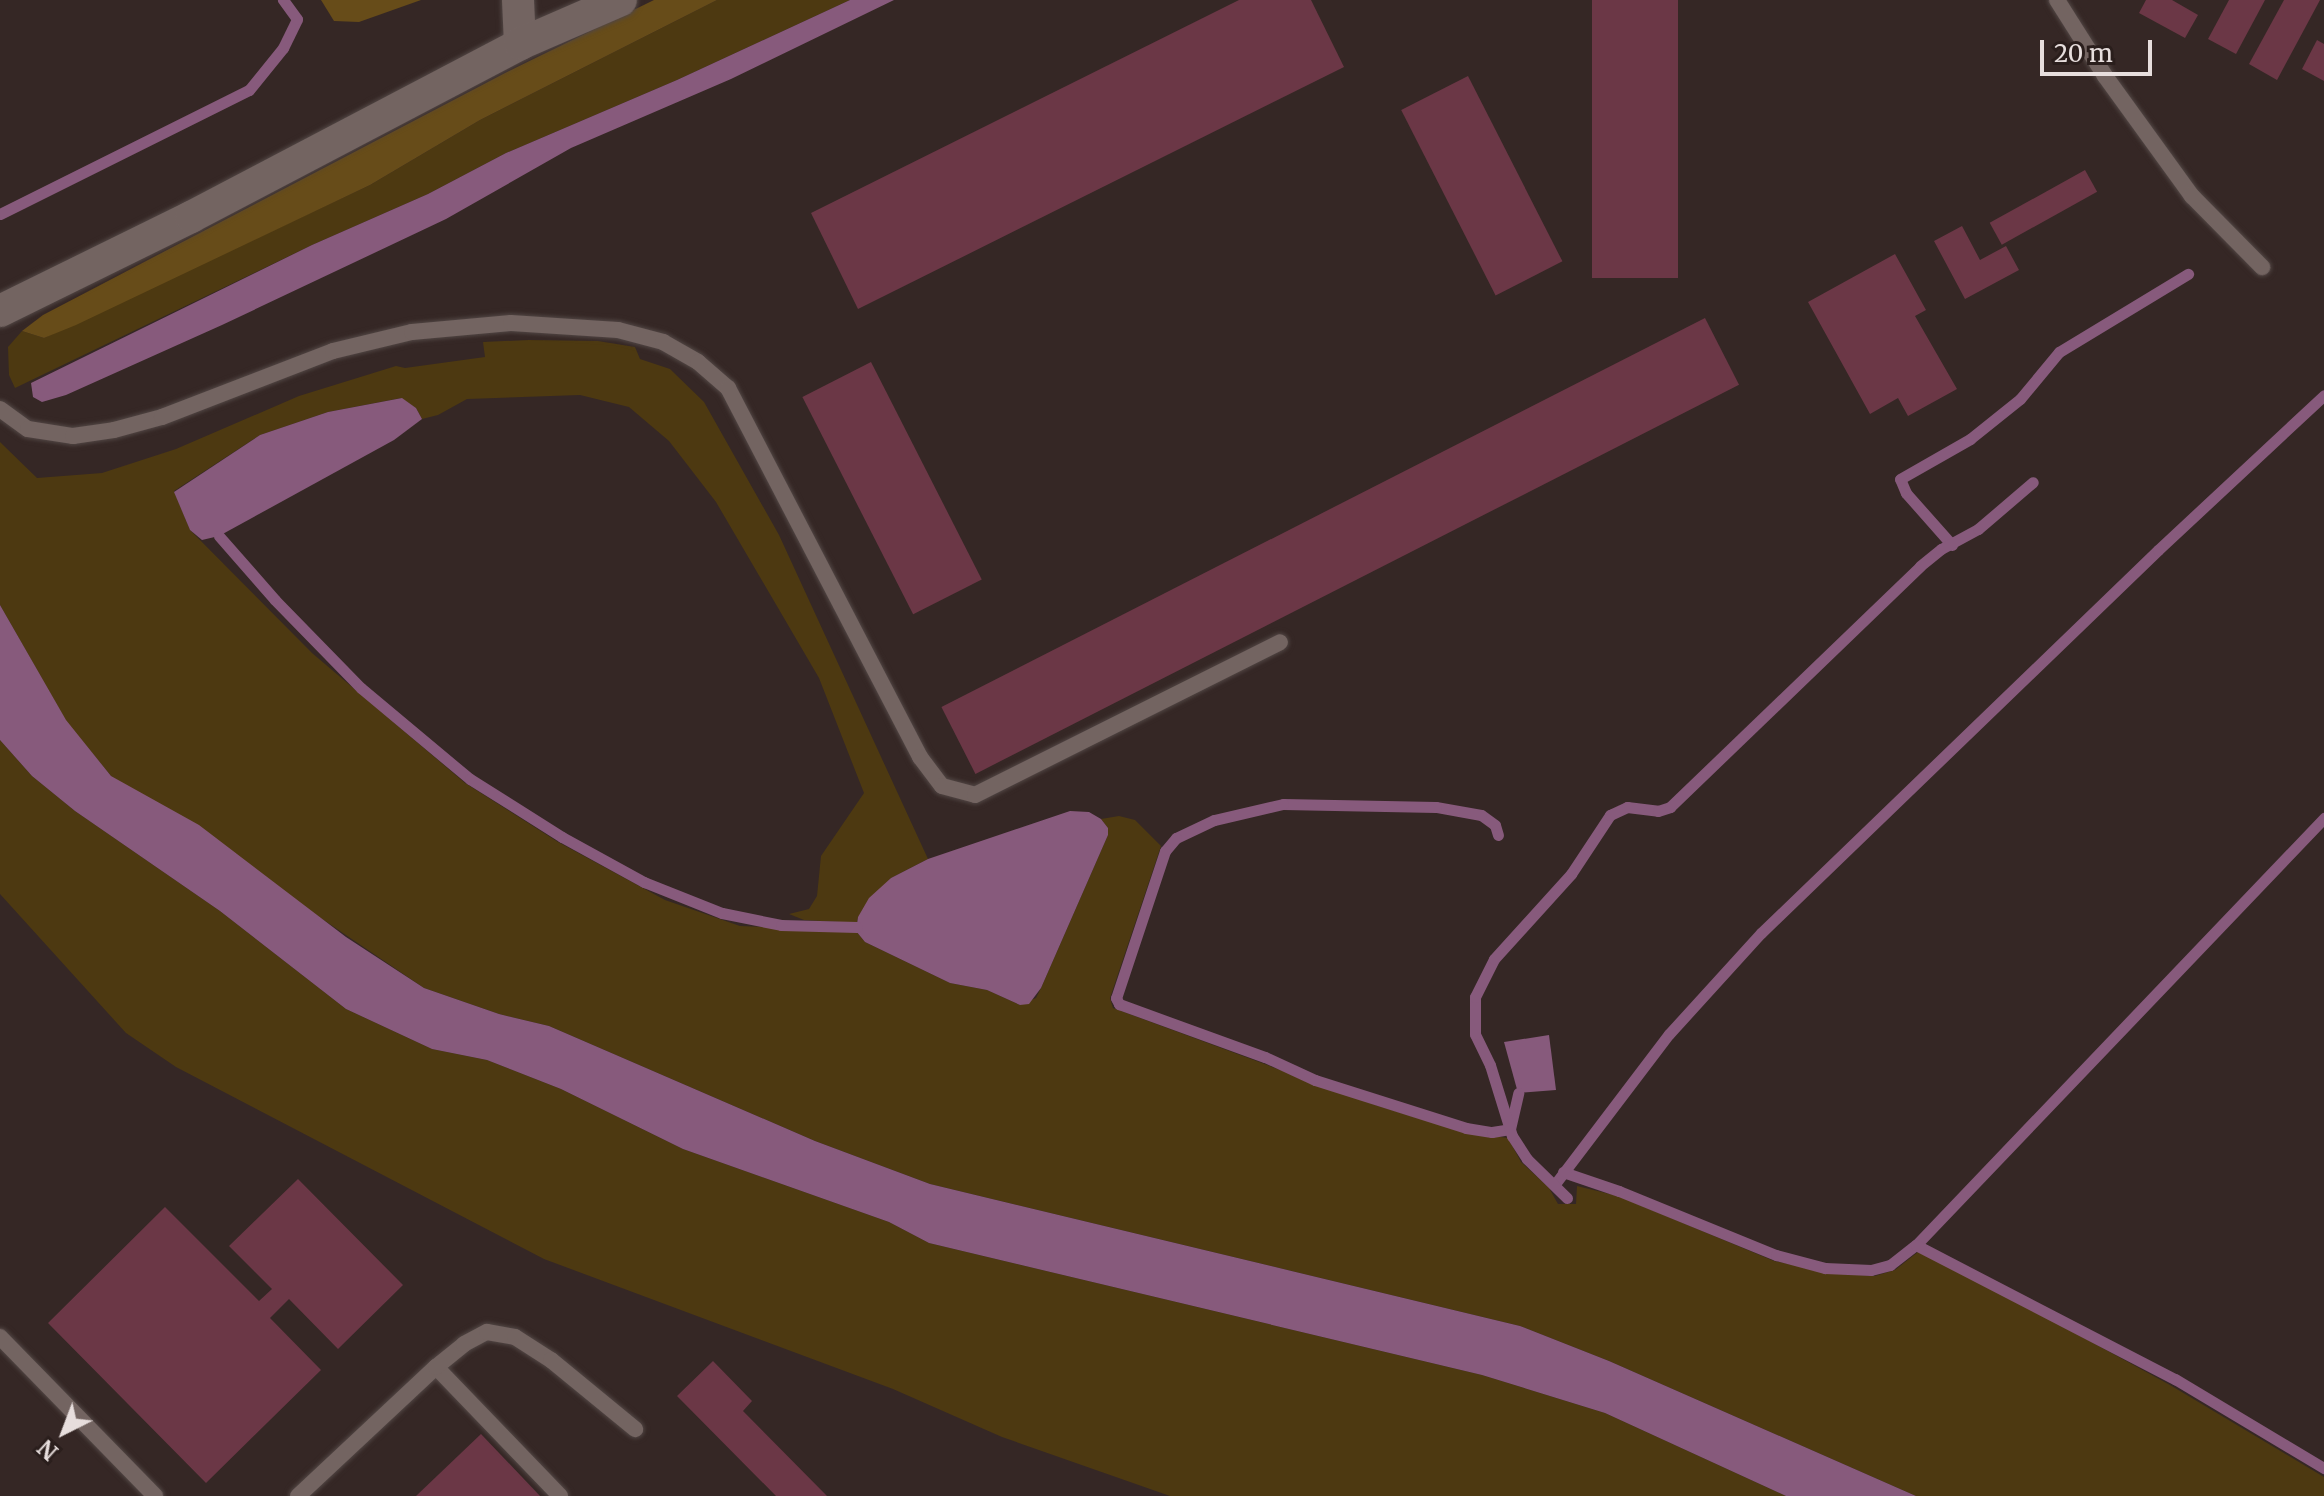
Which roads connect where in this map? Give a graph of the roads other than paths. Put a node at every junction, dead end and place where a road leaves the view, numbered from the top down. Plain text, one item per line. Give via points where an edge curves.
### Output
1 (518, 0) edge
2 (621, 0) edge
3 (2057, 0) edge
4 (520, 44) junction
5 (2262, 267) dead end
6 (0, 311) edge
7 (0, 409) edge
8 (1280, 642) dead end
9 (0, 1337) edge
10 (436, 1367) junction
11 (635, 1429) dead end
12 (155, 1496) edge
13 (298, 1496) edge
14 (560, 1496) edge

1 - 4 street
2 - 4 street
3 - 5 lane via 2192,196
4 - 6 street
7 - 8 lane via 28,429 73,436 114,430 162,417 333,351 412,332 511,323 618,330 663,342 728,388 920,757 942,786 975,795
9 - 12 lane
10 - 11 lane via 487,1332 515,1337
10 - 13 lane
10 - 14 lane

